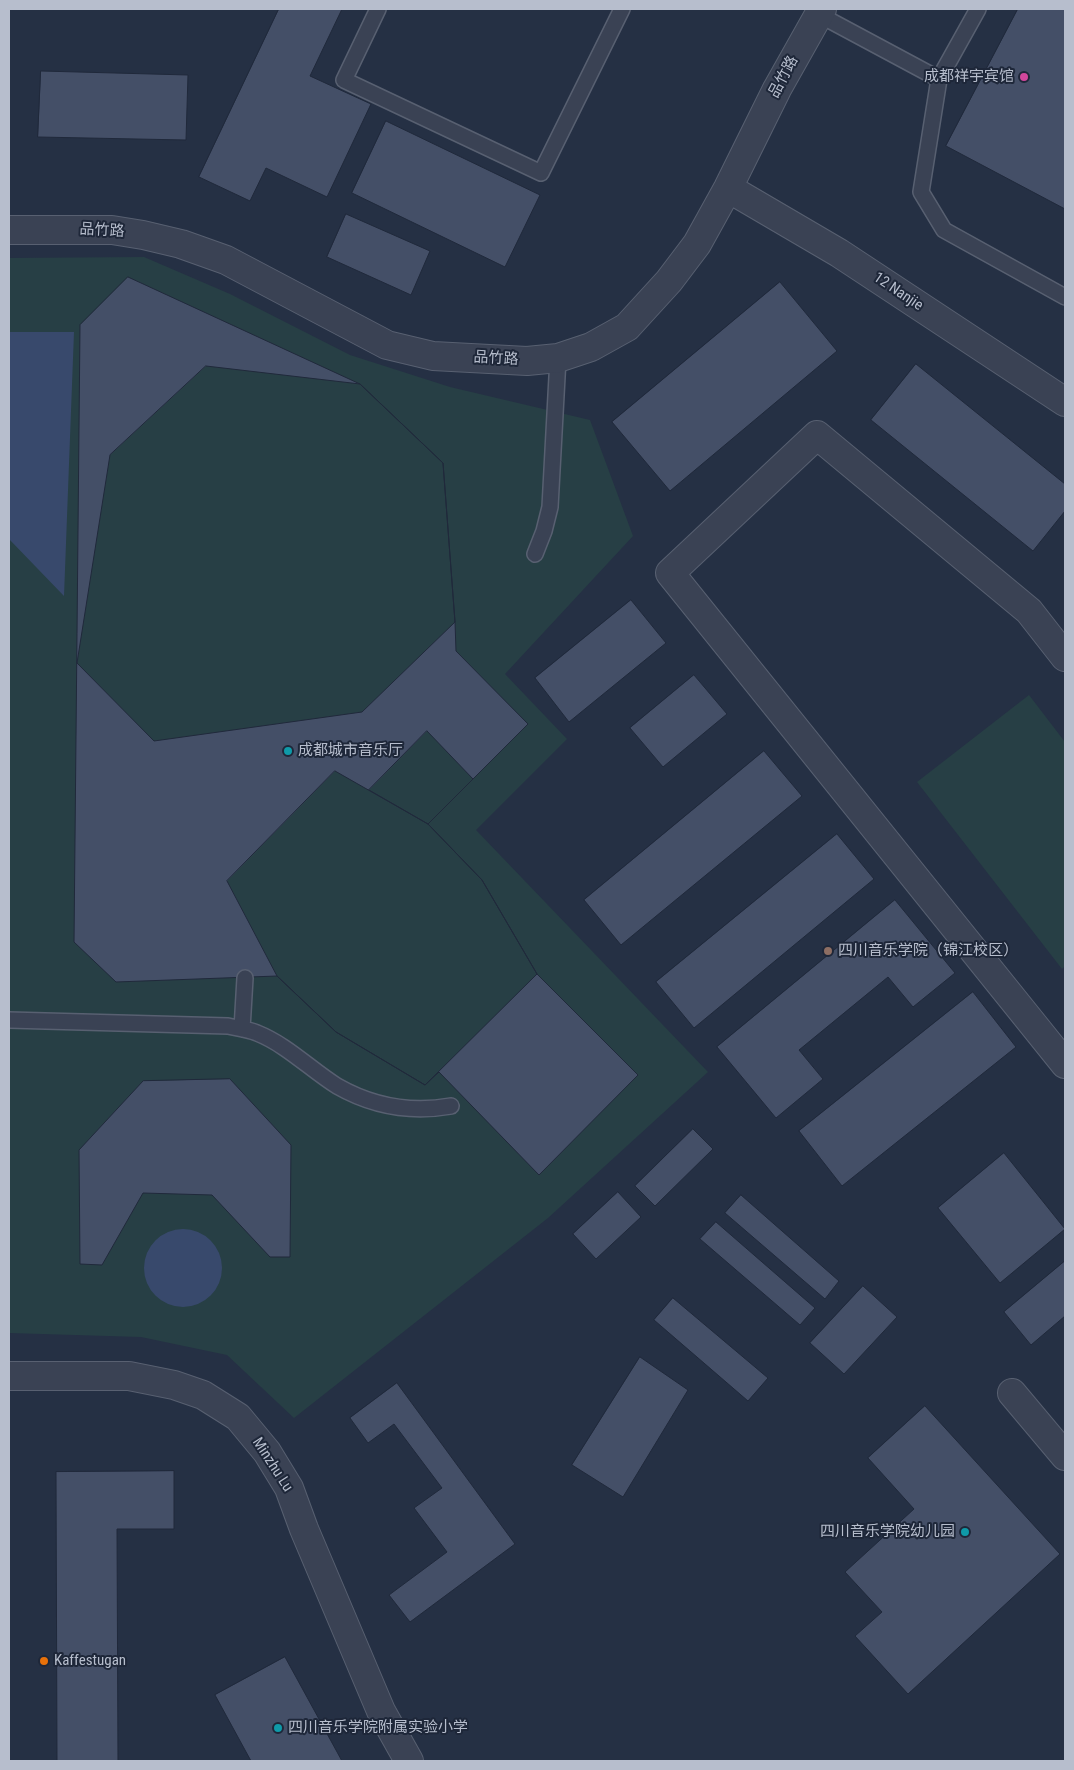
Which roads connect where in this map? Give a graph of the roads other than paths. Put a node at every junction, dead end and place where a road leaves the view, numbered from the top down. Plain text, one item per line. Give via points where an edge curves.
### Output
1 (378, 9) edge
2 (622, 9) edge
3 (978, 9) edge
4 (816, 11) edge
5 (938, 79) junction
6 (728, 188) junction
7 (9, 230) edge
8 (1065, 297) edge
9 (558, 358) junction
10 (1065, 402) edge
11 (535, 554) dead end
12 (1065, 657) edge
13 (244, 978) dead end
14 (9, 1020) edge
15 (242, 1029) junction
16 (1065, 1064) edge
17 (451, 1106) dead end
18 (9, 1376) edge
19 (1012, 1393) dead end
20 (1065, 1456) edge
21 (409, 1761) edge

1 - 2 lane via 344,80 541,173
3 - 5 lane
4 - 5 lane
4 - 6 street, 品竹路
5 - 8 lane via 921,192 944,230
6 - 9 street, 品竹路 via 697,244 669,281 627,326 591,347
6 - 10 street, 12 Nanjie via 839,253
7 - 9 street, 品竹路 via 112,230 181,244 226,260 387,345 433,356 527,361
9 - 11 lane via 550,506
12 - 16 street via 1029,611 817,435 670,573
13 - 15 lane
14 - 15 lane
15 - 17 lane via 258,1033 338,1086 370,1101 405,1109 432,1110
18 - 21 street, Minzhu Lu via 129,1376 174,1384 202,1395 238,1417 267,1452 289,1488 381,1711
19 - 20 street

